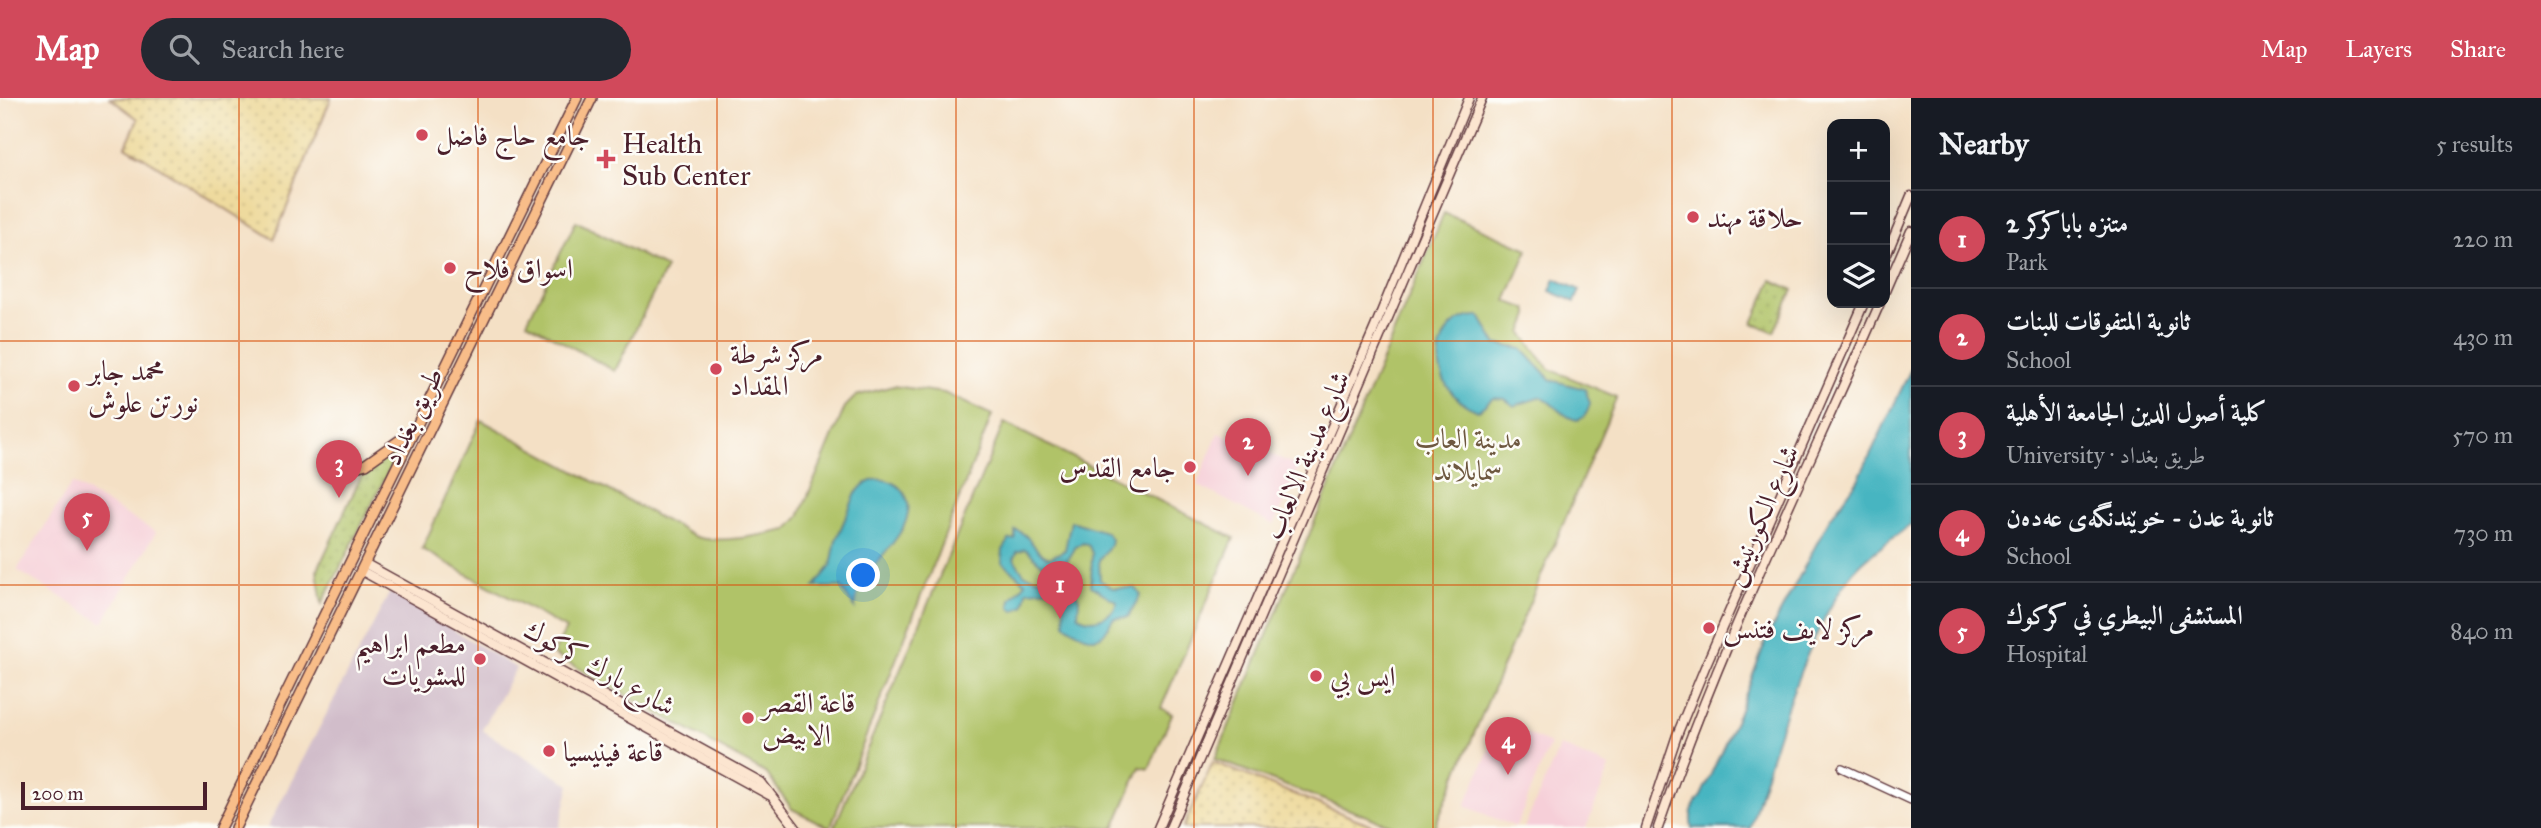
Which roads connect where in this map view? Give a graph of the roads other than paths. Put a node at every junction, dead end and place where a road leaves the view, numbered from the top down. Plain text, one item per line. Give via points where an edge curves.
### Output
1 (578, 98) edge
2 (592, 98) edge
3 (1469, 98) edge
4 (1482, 98) edge
5 (1911, 197) edge
6 (1911, 231) edge
7 (1890, 246) edge
8 (1890, 279) edge
9 (1862, 308) edge
10 (1878, 308) edge
11 (446, 367) junction
12 (458, 373) junction
13 (415, 429) junction
14 (359, 466) dead end
15 (364, 568) junction
16 (1842, 768) dead end
17 (1911, 800) edge
18 (220, 828) edge
19 (234, 828) edge
20 (796, 828) edge
21 (1158, 828) edge
22 (1170, 828) edge
23 (1646, 828) edge
24 (1658, 828) edge

1 - 11 main road, طريق بغداد
2 - 12 main road, طريق بغداد
3 - 21 main road, شارع مدينة الالعاب
4 - 22 main road, شارع مدينة الالعاب
5 - 7 main road
6 - 8 main road
9 - 23 main road, شارع الكورنيش via 1710,654
10 - 24 main road, شارع الكورنيش via 1689,738
11 - 12 main road
11 - 13 main road, طريق بغداد
12 - 15 main road, طريق بغداد
13 - 14 main road
13 - 18 main road, طريق بغداد
15 - 19 main road, طريق بغداد
15 - 20 main road via 772,797
16 - 17 street

